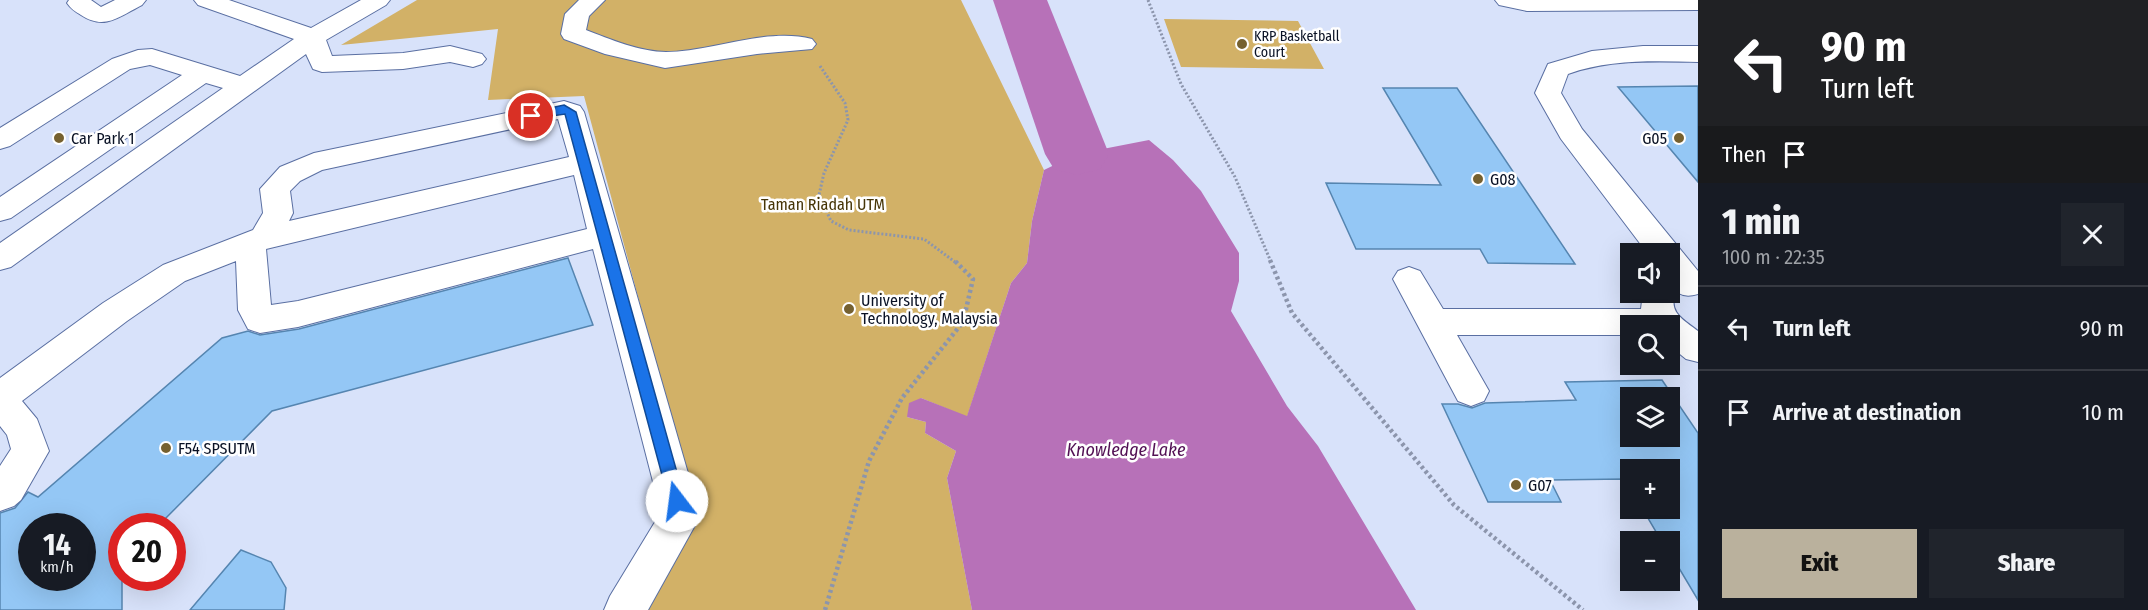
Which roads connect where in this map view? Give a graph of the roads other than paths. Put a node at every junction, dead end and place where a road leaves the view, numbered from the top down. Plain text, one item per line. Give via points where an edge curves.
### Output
1 (134, 0) edge
2 (206, 0) edge
3 (378, 0) edge
4 (593, 0) edge
5 (1507, 0) edge
6 (78, 3) dead end
7 (1698, 3) edge
8 (313, 37) junction
9 (803, 44) road end
10 (1698, 54) edge
11 (473, 59) dead end
12 (201, 74) junction
13 (243, 86) junction
14 (0, 140) edge
15 (585, 163) junction
16 (0, 211) edge
17 (605, 235) junction
18 (256, 241) junction
19 (1657, 243) edge
20 (0, 259) edge
21 (1409, 279) dead end
22 (1674, 303) edge
23 (1433, 322) junction
24 (1698, 349) edge
25 (1471, 391) dead end
26 (0, 398) edge
27 (0, 405) edge
28 (0, 494) edge
29 (625, 610) edge

1 - 6 street via 100,16
2 - 8 street
3 - 8 street
4 - 9 street via 577,14 573,34 615,50 665,60 757,46
5 - 7 street via 1527,4
8 - 11 street via 322,64 403,61 450,54
8 - 13 street
10 - 19 street via 1613,53 1582,58 1557,69 1548,93 1571,133
12 - 13 street
12 - 14 street via 152,57 138,58 121,64
12 - 16 street
13 - 20 street
15 - 17 street
15 - 18 street
15 - 18 street via 570,112 564,109 314,162 290,174 275,189 278,213
17 - 18 street via 260,321 255,310
17 - 29 street via 677,501 678,520
18 - 26 street via 174,273
21 - 23 street
22 - 23 street
22 - 24 street
23 - 25 street
27 - 28 street via 15,415 27,433 30,451

